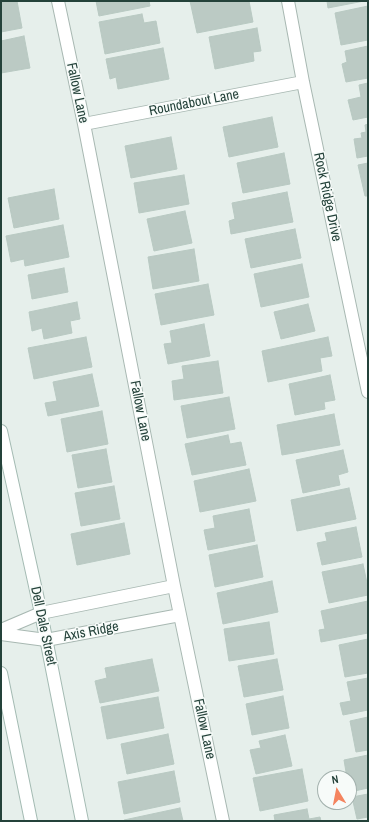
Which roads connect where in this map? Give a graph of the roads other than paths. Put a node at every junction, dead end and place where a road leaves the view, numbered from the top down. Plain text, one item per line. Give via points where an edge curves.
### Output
1 (58, 1) edge
2 (288, 1) edge
3 (303, 82) junction
4 (84, 124) junction
5 (368, 392) edge
6 (1, 431) edge
7 (174, 586) junction
8 (41, 613) junction
9 (180, 615) junction
10 (1, 630) edge
11 (1, 634) edge
12 (46, 640) junction
13 (1, 673) edge
14 (31, 821) edge
15 (82, 821) edge
16 (223, 821) edge

1 - 4 street, Fallow Lane
2 - 3 street, Rock Ridge Drive
3 - 4 street, Roundabout Lane
3 - 5 street, Rock Ridge Drive
4 - 7 street, Fallow Lane
6 - 8 street, Dell Dale Street
7 - 8 street, Axis Ridge
7 - 9 street, Fallow Lane
8 - 10 street, Axis Ridge
8 - 12 street, Dell Dale Street
9 - 12 street, Axis Ridge
9 - 16 street, Fallow Lane
11 - 12 street, Axis Ridge
12 - 15 street, Dell Dale Street
13 - 14 street

